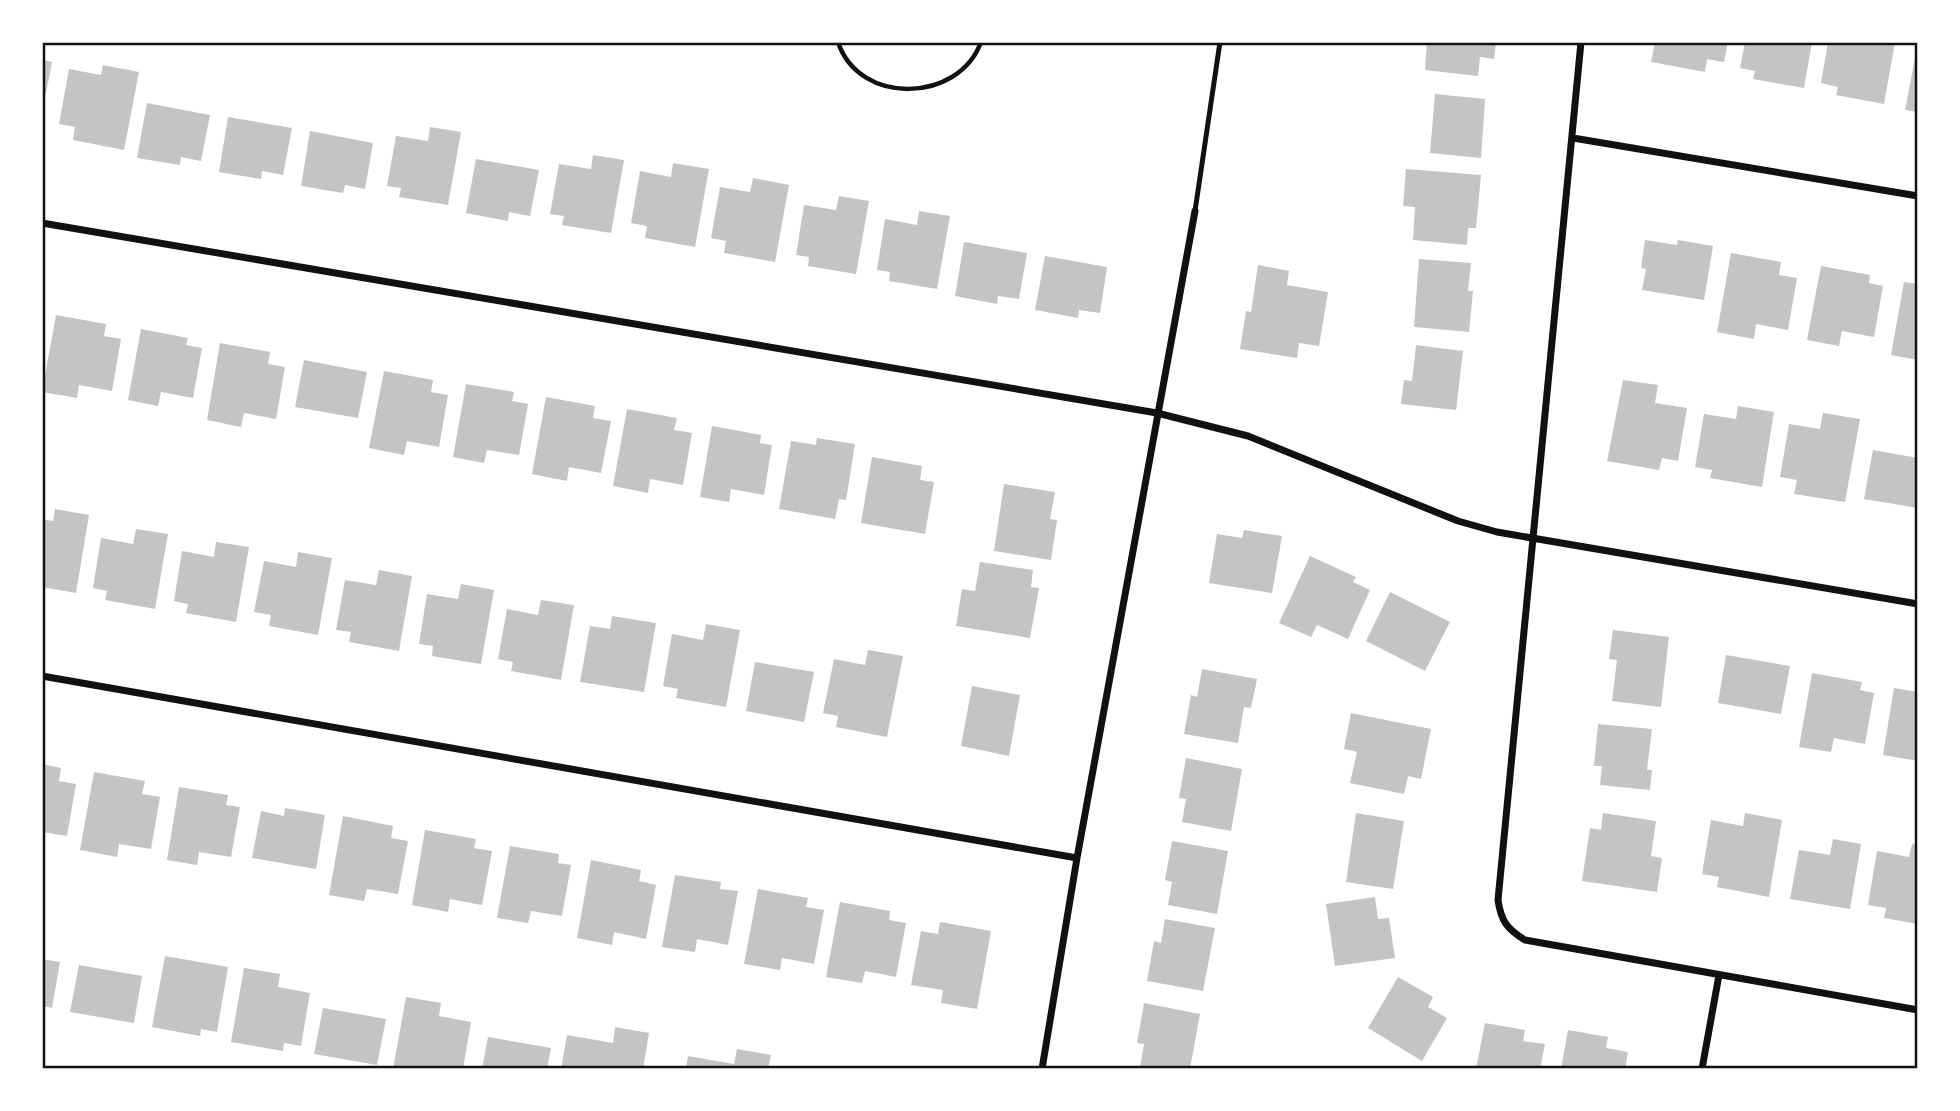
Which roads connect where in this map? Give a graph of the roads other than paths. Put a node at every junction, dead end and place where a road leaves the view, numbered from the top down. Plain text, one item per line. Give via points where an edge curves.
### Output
1 (1220, 42) edge
2 (1581, 42) edge
3 (1573, 138) junction
4 (1918, 196) edge
5 (1195, 211) joint
6 (42, 223) edge
7 (1157, 413) junction
8 (1534, 537) junction
9 (1918, 604) edge
10 (42, 676) edge
11 (1077, 858) junction
12 (1719, 975) junction
13 (1918, 1010) edge
14 (1042, 1069) edge
15 (1702, 1069) edge

1 - 5 lane
2 - 3 street
3 - 4 street
3 - 8 street
5 - 7 street
6 - 7 street
7 - 8 street via 1248,436 1458,522
7 - 11 street
8 - 9 street
8 - 12 street via 1498,900 1501,920 1525,940
10 - 11 street
11 - 14 street
12 - 13 street
12 - 15 street

